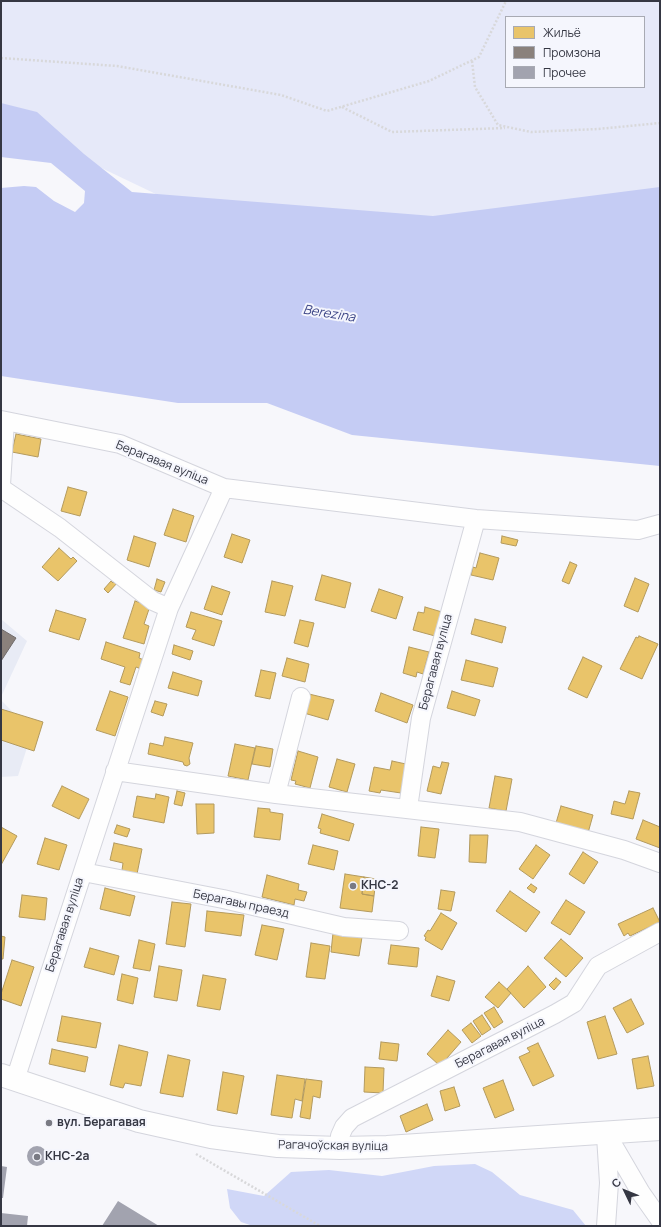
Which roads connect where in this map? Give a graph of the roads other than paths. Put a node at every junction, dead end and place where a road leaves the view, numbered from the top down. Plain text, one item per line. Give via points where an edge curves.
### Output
1 (3, 420) edge
2 (1, 485) edge
3 (1, 488) edge
4 (224, 488) junction
5 (476, 520) junction
6 (660, 524) edge
7 (169, 608) junction
8 (301, 697) dead end
9 (115, 771) junction
10 (276, 794) junction
11 (408, 808) junction
12 (660, 863) edge
13 (83, 872) junction
14 (399, 930) dead end
15 (660, 932) edge
16 (8, 1077) edge
17 (660, 1129) edge
18 (606, 1133) junction
19 (340, 1148) junction
20 (660, 1220) edge
21 (606, 1226) edge

1 - 2 street, Берагавая вуліца
1 - 4 street, Берагавая вуліца via 120,444
3 - 7 street via 60,528 154,601
4 - 5 street, Берагавая вуліца
4 - 7 street, Берагавая вуліца
5 - 6 street, Берагавая вуліца via 638,530
5 - 11 street, Берагавая вуліца via 421,718
7 - 9 street, Берагавая вуліца
8 - 10 street
9 - 10 street
9 - 13 street, Берагавая вуліца
10 - 11 street
11 - 12 street via 520,822 624,850
13 - 14 street, Берагавы праезд via 223,899 344,927
13 - 16 street, Берагавая вуліца
15 - 19 street, Берагавая вуліца via 598,966 574,1003 561,1011 352,1118 340,1136
16 - 19 main road, Рагачоўская вуліца via 139,1121 211,1137 278,1146
17 - 18 main road, Рагачоўская вуліца
18 - 19 main road, Рагачоўская вуліца
18 - 20 street via 641,1194
18 - 21 street via 609,1183

